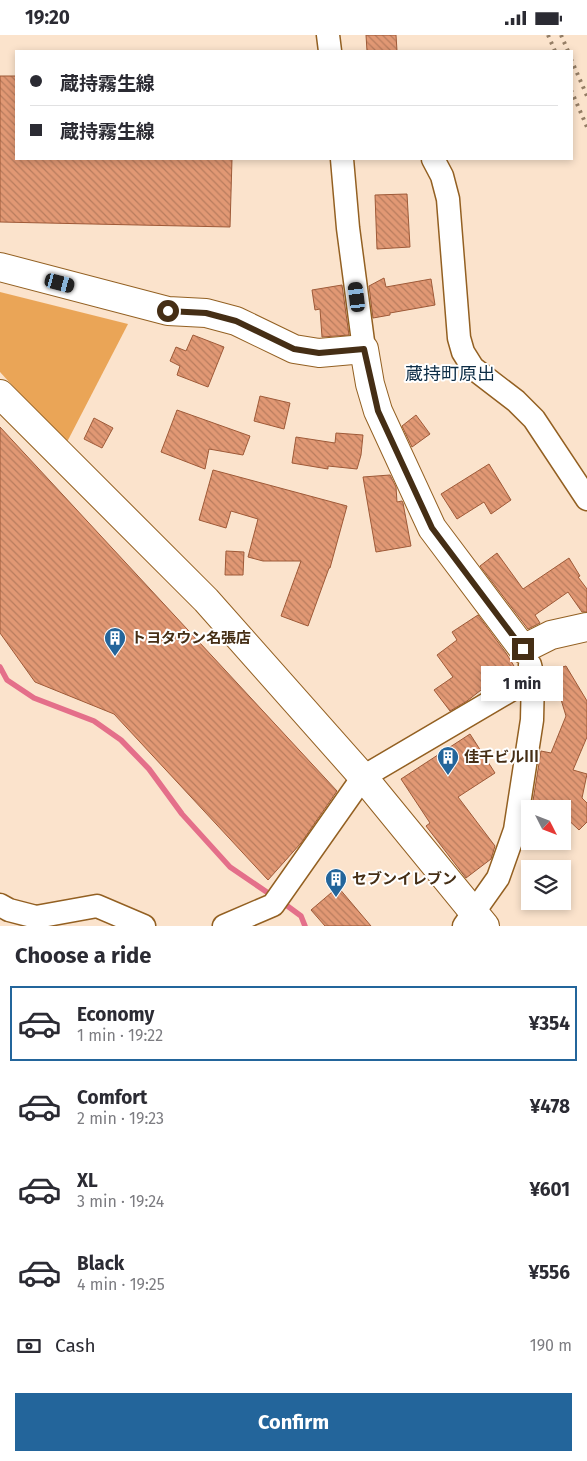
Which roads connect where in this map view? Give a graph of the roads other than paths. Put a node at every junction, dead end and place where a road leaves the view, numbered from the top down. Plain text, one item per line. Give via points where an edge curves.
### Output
1 (328, 35) edge
2 (330, 50) edge
3 (342, 160) edge
4 (434, 160) edge
5 (0, 267) edge
6 (364, 349) junction
7 (0, 394) edge
8 (587, 499) edge
9 (587, 627) edge
10 (523, 649) junction
11 (533, 677) junction
12 (363, 777) junction
13 (0, 905) edge
14 (475, 922) edge
15 (144, 926) edge
16 (224, 926) edge

1 - 2 street
3 - 6 street
4 - 8 street via 448,199 463,352 473,368 534,419
5 - 6 main road via 168,311 206,313 236,321 294,349 319,353
6 - 10 main road via 378,411 432,528
7 - 12 main road via 206,600
9 - 10 main road via 551,635
10 - 11 street
11 - 12 street
11 - 14 street via 532,720 516,830 498,878
12 - 14 main road
12 - 16 street via 279,896
13 - 15 street via 36,917 97,907

